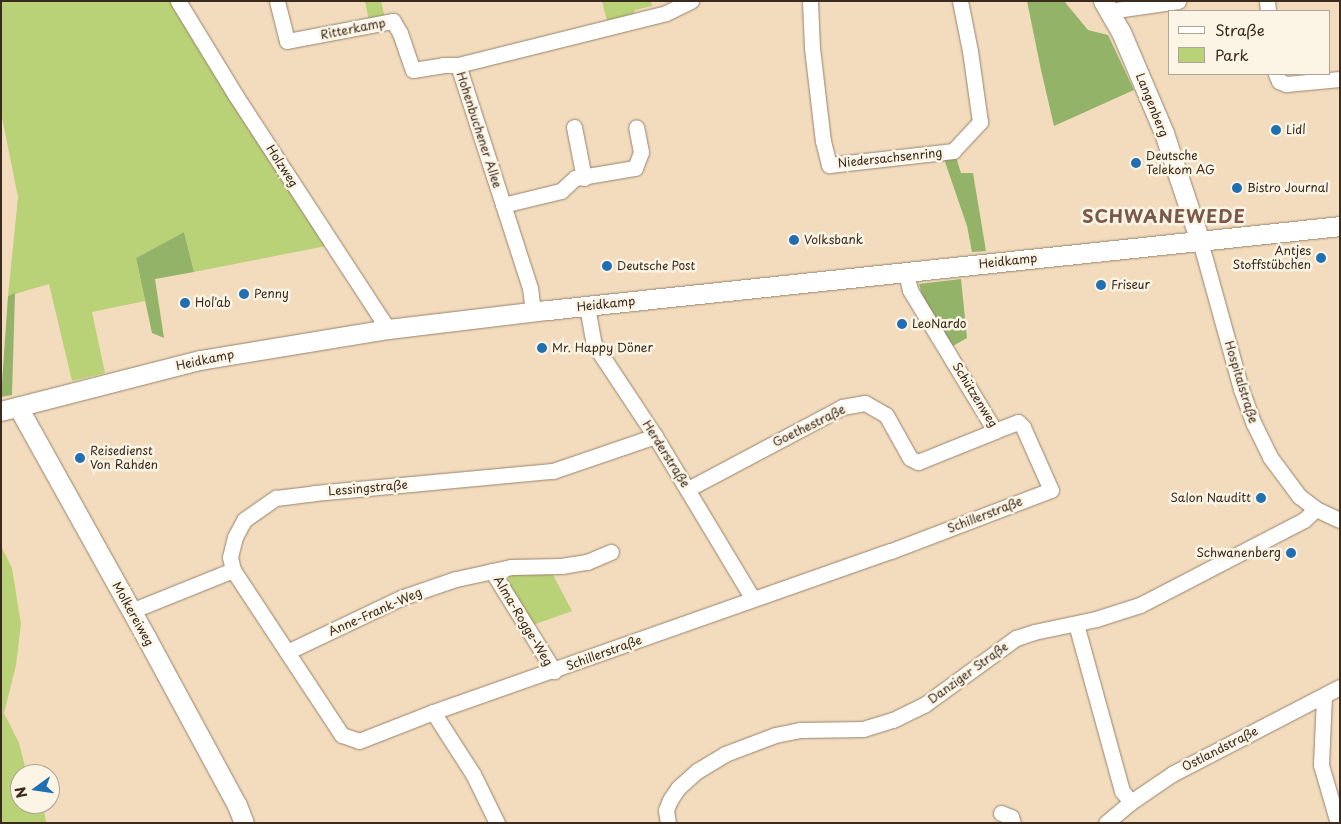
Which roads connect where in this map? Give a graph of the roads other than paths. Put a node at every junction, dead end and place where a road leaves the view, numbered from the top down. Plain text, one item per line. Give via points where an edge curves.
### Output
1 (178, 1) edge
2 (276, 1) edge
3 (691, 1) edge
4 (810, 1) edge
5 (960, 1) edge
6 (1178, 1) edge
7 (1106, 6) edge
8 (458, 65) junction
9 (1276, 75) edge
10 (1340, 79) edge
11 (574, 127) dead end
12 (636, 127) dead end
13 (584, 178) junction
14 (503, 205) junction
15 (1340, 226) edge
16 (1200, 242) junction
17 (906, 272) junction
18 (587, 306) junction
19 (533, 312) junction
20 (388, 329) junction
21 (10, 409) edge
22 (995, 431) junction
23 (655, 436) junction
24 (688, 489) junction
25 (1051, 490) joint
26 (1316, 509) junction
27 (1340, 520) edge
28 (611, 552) dead end
29 (233, 570) junction
30 (492, 571) junction
31 (754, 600) junction
32 (131, 611) junction
33 (1076, 624) junction
34 (287, 652) junction
35 (554, 672) junction
36 (1340, 686) edge
37 (1324, 696) junction
38 (433, 712) junction
39 (1130, 802) junction
40 (1336, 806) edge
41 (244, 823) edge
42 (497, 823) edge
43 (668, 823) edge
44 (1106, 823) edge
45 (1338, 823) edge

1 - 20 street, Holzweg
2 - 8 street, Ritterkamp via 287,40 393,22 413,70
3 - 8 street, Hohenbuchener Allee via 666,13
4 - 5 street, Niedersachsenring via 812,48 829,165 953,151 980,122
6 - 7 street
7 - 16 main road, Langenberg via 1121,32 1164,133
8 - 14 street, Hohenbuchener Allee
9 - 10 street via 1279,81 1286,84
11 - 13 street
12 - 13 street via 641,152 635,168
13 - 14 street via 575,178 561,191
14 - 19 street, Hohenbuchener Allee via 530,288
15 - 16 main road, Heidkamp
16 - 17 main road, Heidkamp
16 - 26 street, Hospitalstraße via 1254,424 1285,480
17 - 18 main road, Heidkamp
17 - 22 street, Schützenweg via 910,290
18 - 19 main road, Heidkamp
18 - 23 street, Herderstraße via 594,344
19 - 20 main road, Heidkamp
20 - 21 main road, Heidkamp via 200,360
21 - 32 main road, Molkereiweg
22 - 24 street, Goethestraße via 918,462 910,458 886,415 865,403 842,407
22 - 25 street, Schützenweg via 1018,422 1023,427
23 - 24 street, Herderstraße
23 - 29 street, Lessingstraße via 553,470 276,498 244,520 235,536 230,557
24 - 31 street, Herderstraße
25 - 31 street, Schillerstraße
26 - 27 street, Hospitalstraße
26 - 33 street, Danziger Straße via 1304,520 1140,605
28 - 30 street, Anne-Frank-Weg via 587,562
29 - 32 street
29 - 34 street, Schillerstraße
30 - 34 street, Anne-Frank-Weg via 403,597
30 - 35 street, Alma-Rogge-Weg
31 - 35 street, Schillerstraße
32 - 41 main road, Molkereiweg
33 - 39 street via 1122,791
33 - 43 street, Danziger Straße via 1016,638 924,705 893,720 863,729 800,730 775,735 725,754 678,788 666,810
34 - 38 street, Schillerstraße via 342,735 359,741
35 - 38 street, Schillerstraße
36 - 37 street, Ostlandstraße
37 - 39 street, Ostlandstraße via 1172,774
37 - 40 street via 1321,760
38 - 42 street via 473,774
39 - 44 street, Ostlandstraße
40 - 45 street

